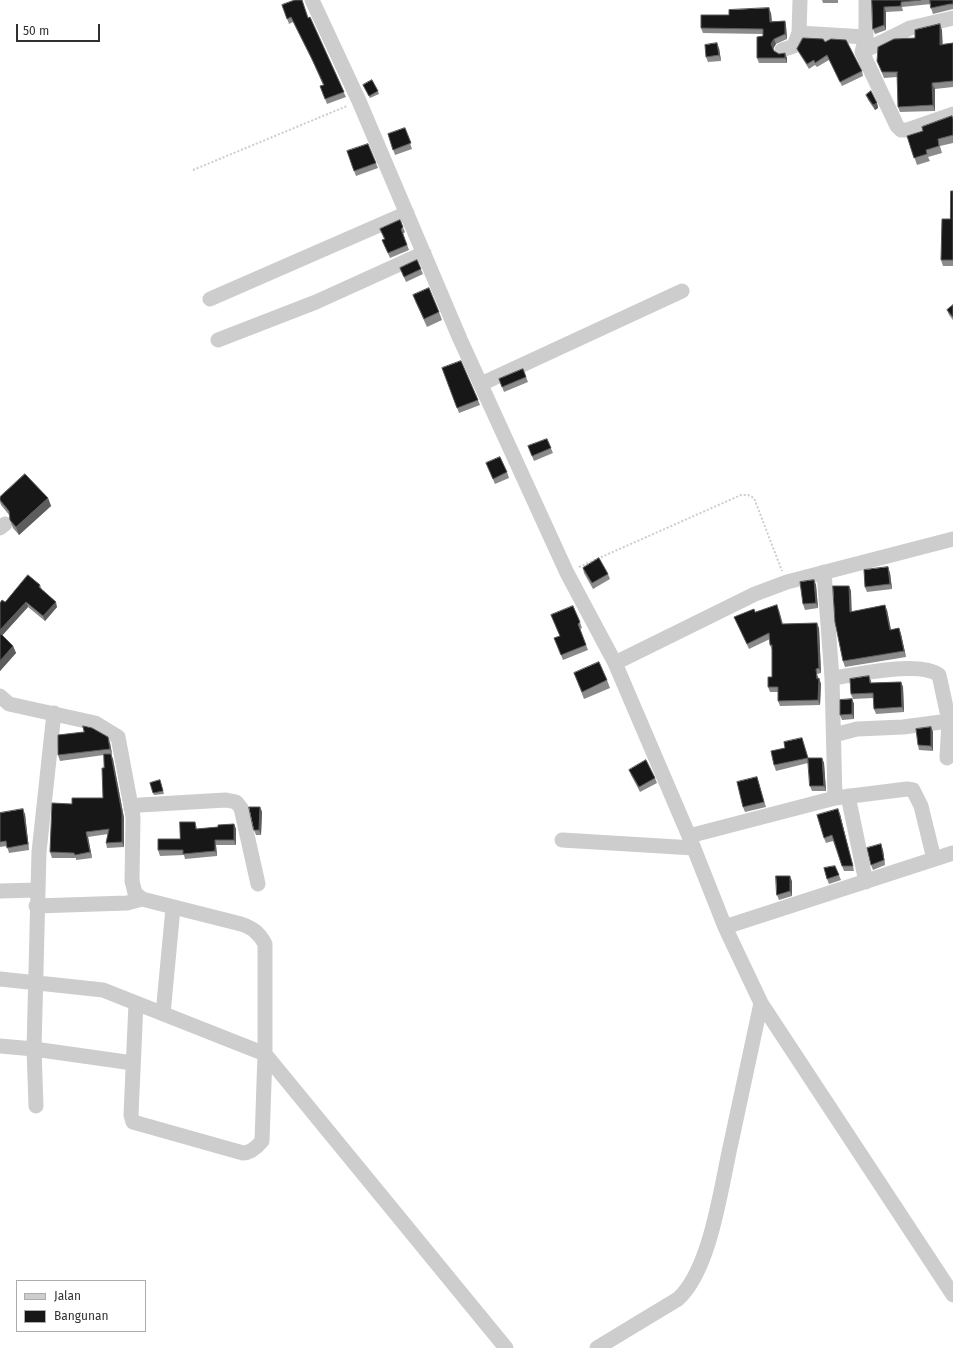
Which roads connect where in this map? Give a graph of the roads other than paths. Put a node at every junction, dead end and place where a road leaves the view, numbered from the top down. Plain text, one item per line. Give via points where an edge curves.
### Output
1 (312, 0) edge
2 (800, 0) edge
3 (866, 0) edge
4 (953, 18) edge
5 (799, 33) junction
6 (866, 37) junction
7 (782, 50) dead end
8 (862, 52) junction
9 (953, 114) edge
10 (407, 213) junction
11 (424, 253) junction
12 (682, 291) dead end
13 (210, 299) dead end
14 (218, 340) dead end
15 (481, 384) junction
16 (953, 539) edge
17 (824, 572) junction
18 (615, 663) junction
19 (832, 678) junction
20 (3, 704) edge
21 (54, 713) junction
22 (949, 721) junction
23 (834, 735) junction
24 (947, 758) dead end
25 (842, 797) junction
26 (131, 808) junction
27 (562, 840) dead end
28 (692, 842) junction
29 (953, 853) edge
30 (934, 860) junction
31 (866, 882) junction
32 (258, 884) dead end
33 (37, 890) junction
34 (0, 891) edge
35 (142, 899) junction
36 (36, 906) junction
37 (173, 908) junction
38 (725, 926) junction
39 (0, 979) edge
40 (36, 982) junction
41 (136, 1003) junction
42 (761, 1003) junction
43 (163, 1014) junction
44 (0, 1046) edge
45 (34, 1049) junction
46 (265, 1054) junction
47 (133, 1063) junction
48 (36, 1106) dead end
49 (953, 1295) edge
50 (506, 1348) edge
51 (597, 1348) edge

1 - 10 street
2 - 5 street
3 - 6 street
4 - 8 street via 910,28
5 - 6 street
5 - 7 street via 794,46
6 - 8 street
8 - 9 street via 896,126 901,130
10 - 11 street
10 - 13 street
11 - 14 street via 316,302
11 - 15 street
12 - 15 street
15 - 18 street via 567,572
16 - 17 street
17 - 18 street via 755,594
17 - 19 street
18 - 28 street
19 - 22 street via 900,669 933,671 939,675
19 - 23 street
20 - 21 street
21 - 26 street via 95,723 118,737
21 - 33 street via 38,852
22 - 23 street via 857,729
22 - 24 street
23 - 25 street
25 - 28 street
25 - 30 street via 913,790 921,806
25 - 31 street
26 - 32 street via 140,805 226,800 236,802 241,808
26 - 35 street via 132,881 135,893
27 - 28 street
28 - 38 street
29 - 30 street
30 - 31 street
31 - 38 street
33 - 34 street
33 - 36 street
35 - 36 street via 127,903
35 - 37 street
36 - 40 street
37 - 43 street
37 - 46 street via 241,924 253,928 261,935 265,944
38 - 42 street
39 - 40 street
40 - 41 street via 103,990
40 - 45 street
41 - 43 street
41 - 47 street
42 - 49 street
42 - 51 street via 709,1242 682,1295
43 - 46 street
44 - 45 street
45 - 47 street
45 - 48 street
46 - 47 street via 262,1141 247,1153 133,1122 130,1115
46 - 50 street

